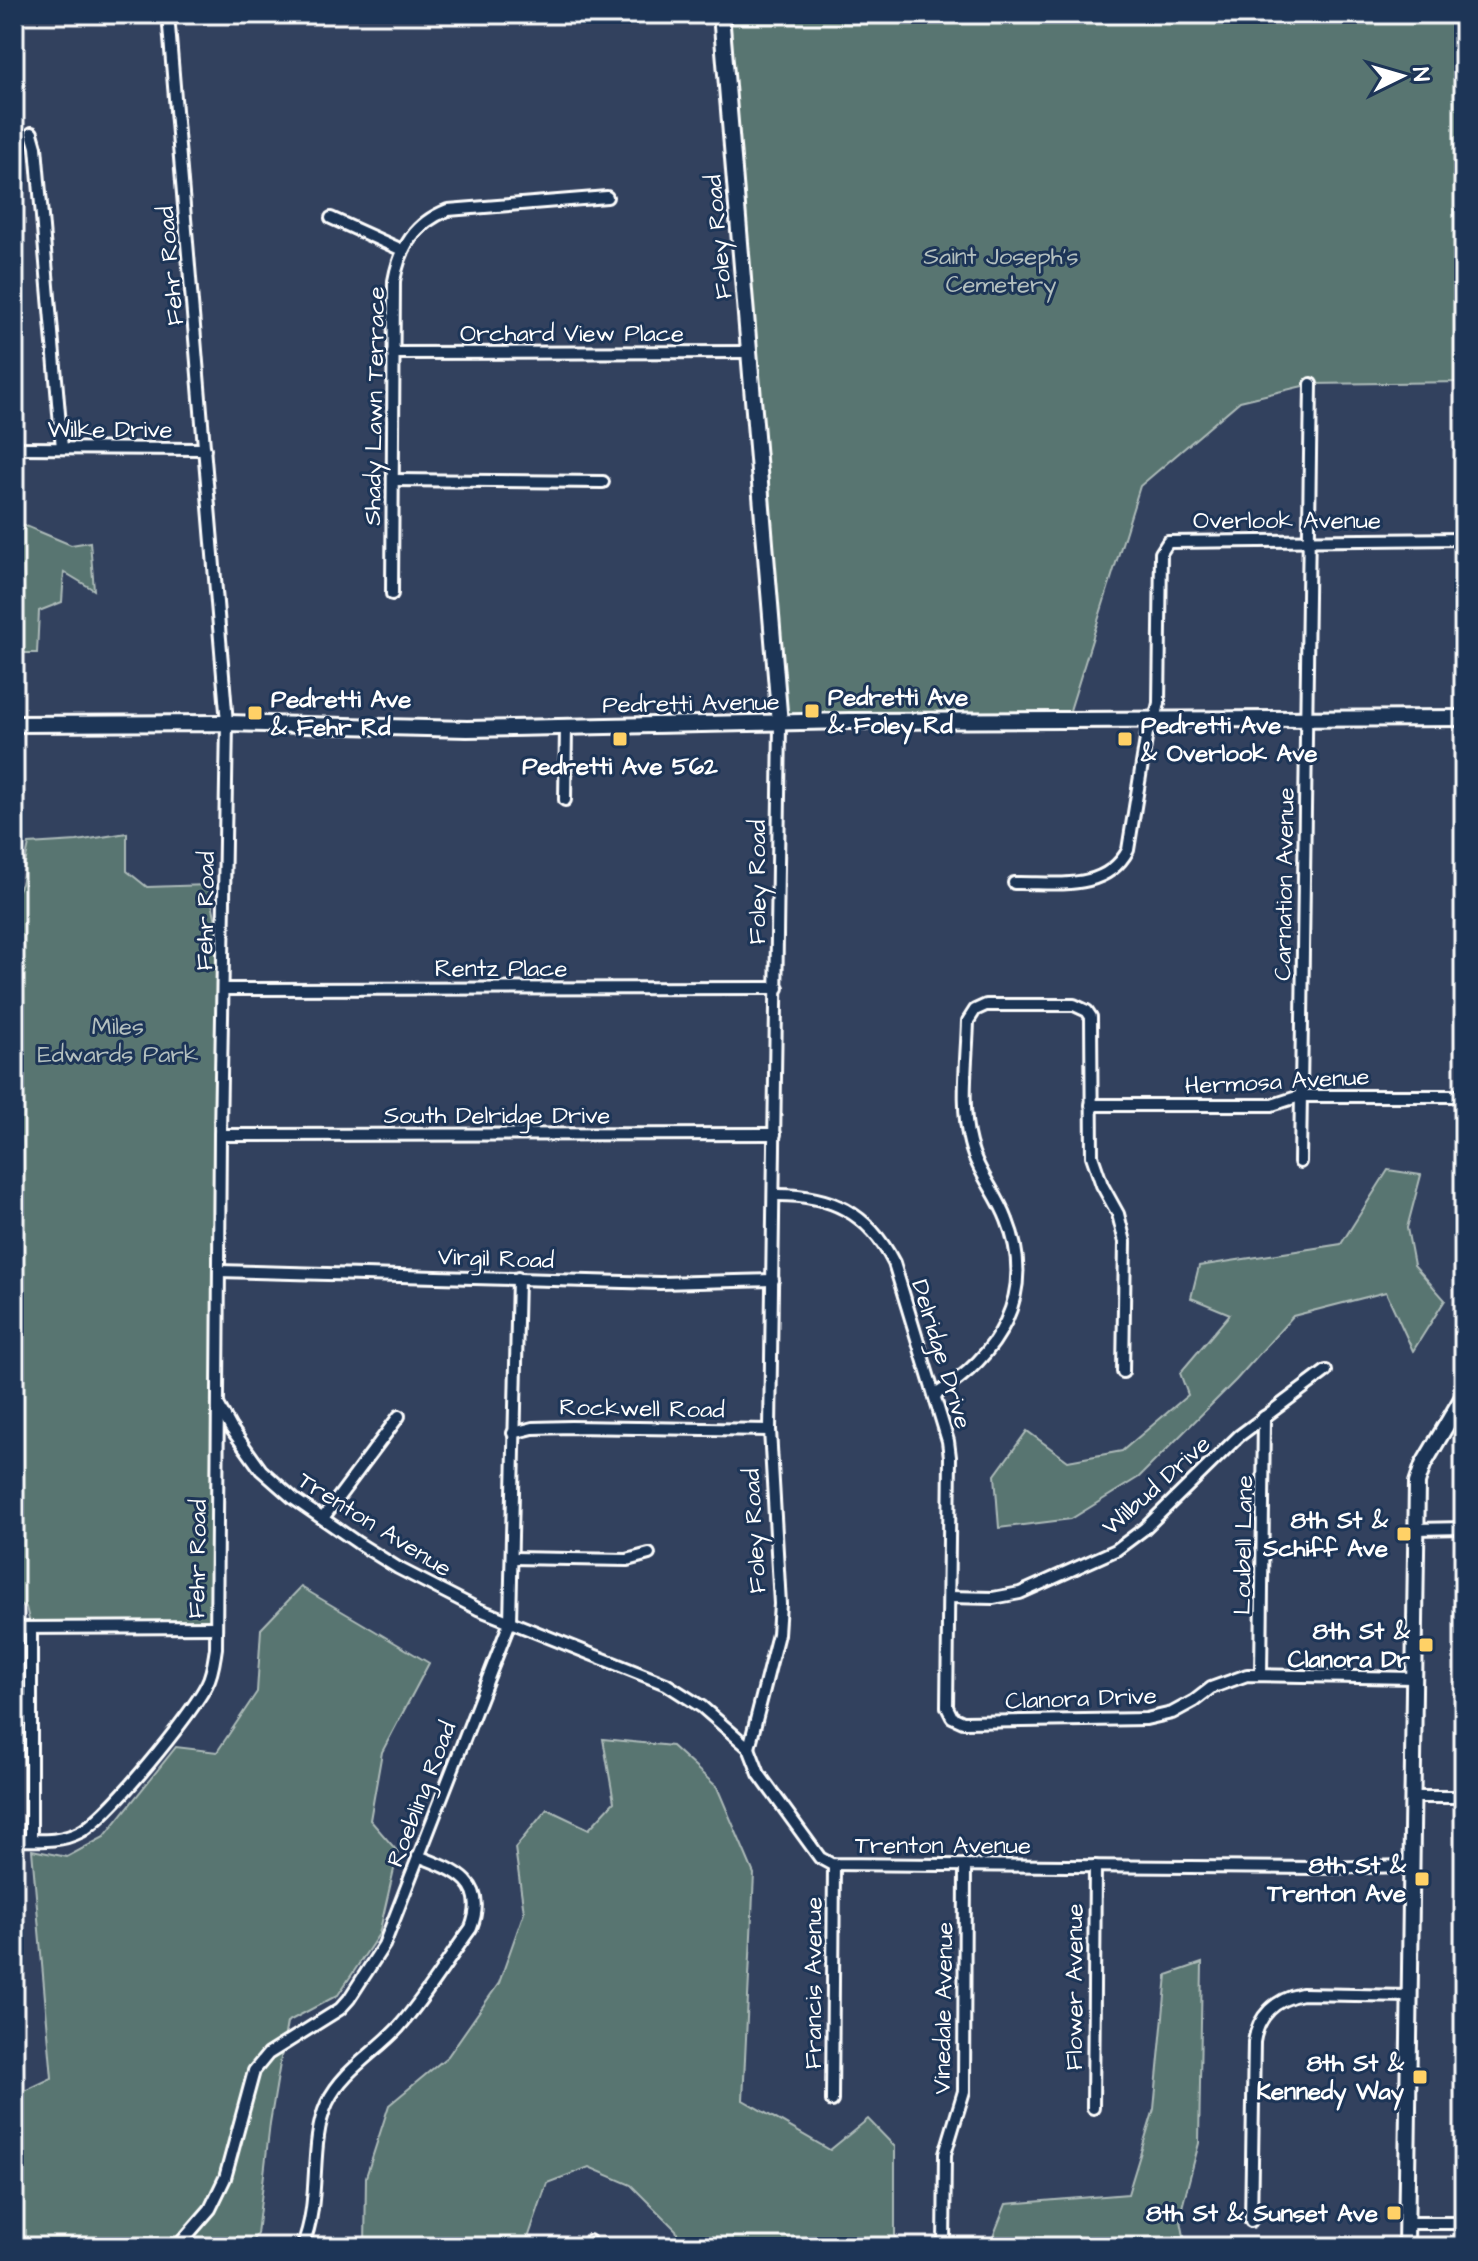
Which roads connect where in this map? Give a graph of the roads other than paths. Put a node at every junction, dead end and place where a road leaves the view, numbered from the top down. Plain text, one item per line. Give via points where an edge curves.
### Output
1 (168, 14) edge
2 (721, 14) edge
3 (32, 133) dead end
4 (607, 197) dead end
5 (331, 218) dead end
6 (402, 250) junction
7 (750, 352) junction
8 (393, 353) junction
9 (1311, 384) dead end
10 (14, 448) edge
11 (62, 448) junction
12 (205, 449) junction
13 (393, 480) junction
14 (603, 482) dead end
15 (1464, 539) edge
16 (1309, 540) junction
17 (392, 594) dead end
18 (1307, 718) junction
19 (1464, 718) edge
20 (1155, 720) junction
21 (227, 723) junction
22 (14, 724) edge
23 (780, 724) junction
24 (566, 728) junction
25 (565, 800) dead end
26 (1014, 883) dead end
27 (778, 988) junction
28 (224, 989) junction
29 (1300, 1096) junction
30 (1464, 1096) edge
31 (1091, 1105) junction
32 (775, 1134) junction
33 (220, 1135) junction
34 (1300, 1162) dead end
35 (774, 1195) junction
36 (219, 1271) junction
37 (518, 1278) junction
38 (773, 1280) junction
39 (1326, 1371) dead end
40 (1123, 1372) dead end
41 (935, 1395) junction
42 (1464, 1395) edge
43 (219, 1405) junction
44 (399, 1416) dead end
45 (1264, 1417) junction
46 (770, 1430) junction
47 (513, 1433) junction
48 (323, 1518) junction
49 (1464, 1528) edge
50 (1416, 1529) junction
51 (649, 1554) dead end
52 (512, 1558) junction
53 (949, 1597) junction
54 (510, 1622) junction
55 (215, 1627) junction
56 (14, 1628) edge
57 (31, 1628) junction
58 (1261, 1674) junction
59 (1414, 1678) junction
60 (947, 1700) joint
61 (749, 1748) junction
62 (1412, 1797) junction
63 (1464, 1797) edge
64 (14, 1840) edge
65 (31, 1840) junction
66 (418, 1856) junction
67 (834, 1865) junction
68 (965, 1865) junction
69 (1095, 1866) junction
70 (1410, 1866) junction
71 (1409, 1996) junction
72 (832, 2101) dead end
73 (1093, 2108) dead end
74 (1251, 2221) dead end
75 (1407, 2223) junction
76 (1464, 2223) edge
77 (944, 2245) dead end
78 (177, 2247) edge
79 (302, 2247) edge
80 (1406, 2247) edge

1 - 12 street, Fehr Road
2 - 7 street, Foley Road
3 - 11 street
4 - 6 street, Shady Lawn Terrace via 448,210 426,221
5 - 6 street
6 - 8 street, Shady Lawn Terrace via 394,281
7 - 8 street, Orchard View Place
7 - 23 street, Foley Road
8 - 13 street, Shady Lawn Terrace
9 - 16 street, Carnation Avenue
10 - 11 street, Wilke Drive
11 - 12 street, Wilke Drive
12 - 21 street, Fehr Road
13 - 14 street
13 - 17 street, Shady Lawn Terrace
15 - 16 street, Overlook Avenue
16 - 18 street, Carnation Avenue
16 - 20 street, Overlook Avenue via 1164,544
18 - 19 street, Pedretti Avenue
18 - 20 street, Pedretti Avenue
18 - 29 street, Carnation Avenue
20 - 23 street, Pedretti Avenue
20 - 26 street, Overlook Avenue via 1147,733 1130,842 1118,865 1105,876 1084,882
21 - 22 street, Pedretti Avenue
21 - 24 street, Pedretti Avenue
21 - 28 street, Fehr Road
23 - 24 street, Pedretti Avenue
23 - 27 street, Foley Road
24 - 25 street
27 - 28 street, Rentz Place
27 - 32 street, Foley Road
28 - 33 street, Fehr Road
29 - 30 street, Hermosa Avenue
29 - 31 street, Hermosa Avenue via 1272,1105
29 - 34 street, Carnation Avenue
31 - 40 street via 1095,1169 1118,1214 1125,1242
31 - 41 street via 1093,1024 1081,1007 986,1005 975,1010 968,1021 970,1143 1008,1222 1016,1252 1016,1287 993,1346
32 - 33 street, South Delridge Drive
32 - 35 street, Foley Road
33 - 36 street, Fehr Road
35 - 38 street, Foley Road
35 - 41 street, Delridge Drive via 833,1203 860,1218 881,1240 894,1263
36 - 37 street, Virgil Road
36 - 43 street, Fehr Road
37 - 38 street, Virgil Road
37 - 47 street, Roebling Road
38 - 46 street, Foley Road
39 - 45 street, Wilbud Drive
41 - 53 street, Delridge Drive via 950,1457
42 - 50 street via 1420,1472
43 - 48 street, Trenton Avenue via 261,1470
43 - 55 street, Fehr Road
44 - 48 street
45 - 53 street, Wilbud Drive via 1116,1550 1020,1593
45 - 58 street, Loubell Lane
46 - 47 street, Rockwell Road via 571,1427
46 - 61 street, Foley Road via 780,1604 778,1634
47 - 52 street, Roebling Road
48 - 54 street, Trenton Avenue via 398,1568
49 - 50 street
50 - 59 street
51 - 52 street via 627,1560
52 - 54 street, Roebling Road
53 - 60 street, Delridge Drive
54 - 61 street, Trenton Avenue via 666,1684
54 - 66 street, Roebling Road
55 - 57 street
55 - 65 street, Fehr Road via 209,1681 195,1706 100,1819 55,1841
56 - 57 street
57 - 65 street
58 - 59 street, Clanora Drive
58 - 60 street, Clanora Drive via 1226,1681 1183,1708 1146,1719 963,1722 952,1717
59 - 62 street
61 - 67 street, Trenton Avenue via 774,1796 820,1858
62 - 63 street
62 - 70 street
64 - 65 street, Fehr Road
66 - 78 street, Roebling Road via 384,1945 349,1999 330,2017 268,2054 254,2071 225,2178 210,2209
66 - 79 street via 467,1880 475,1895 475,1916 411,2013 329,2099
67 - 68 street, Trenton Avenue
67 - 72 street, Francis Avenue
68 - 69 street, Trenton Avenue
68 - 77 street, Vinedale Avenue via 964,2091 945,2154
69 - 70 street, Trenton Avenue
69 - 73 street, Flower Avenue
70 - 71 street
71 - 74 street via 1302,1994 1274,2005 1262,2018 1254,2042
71 - 75 street
75 - 76 street
75 - 80 street

